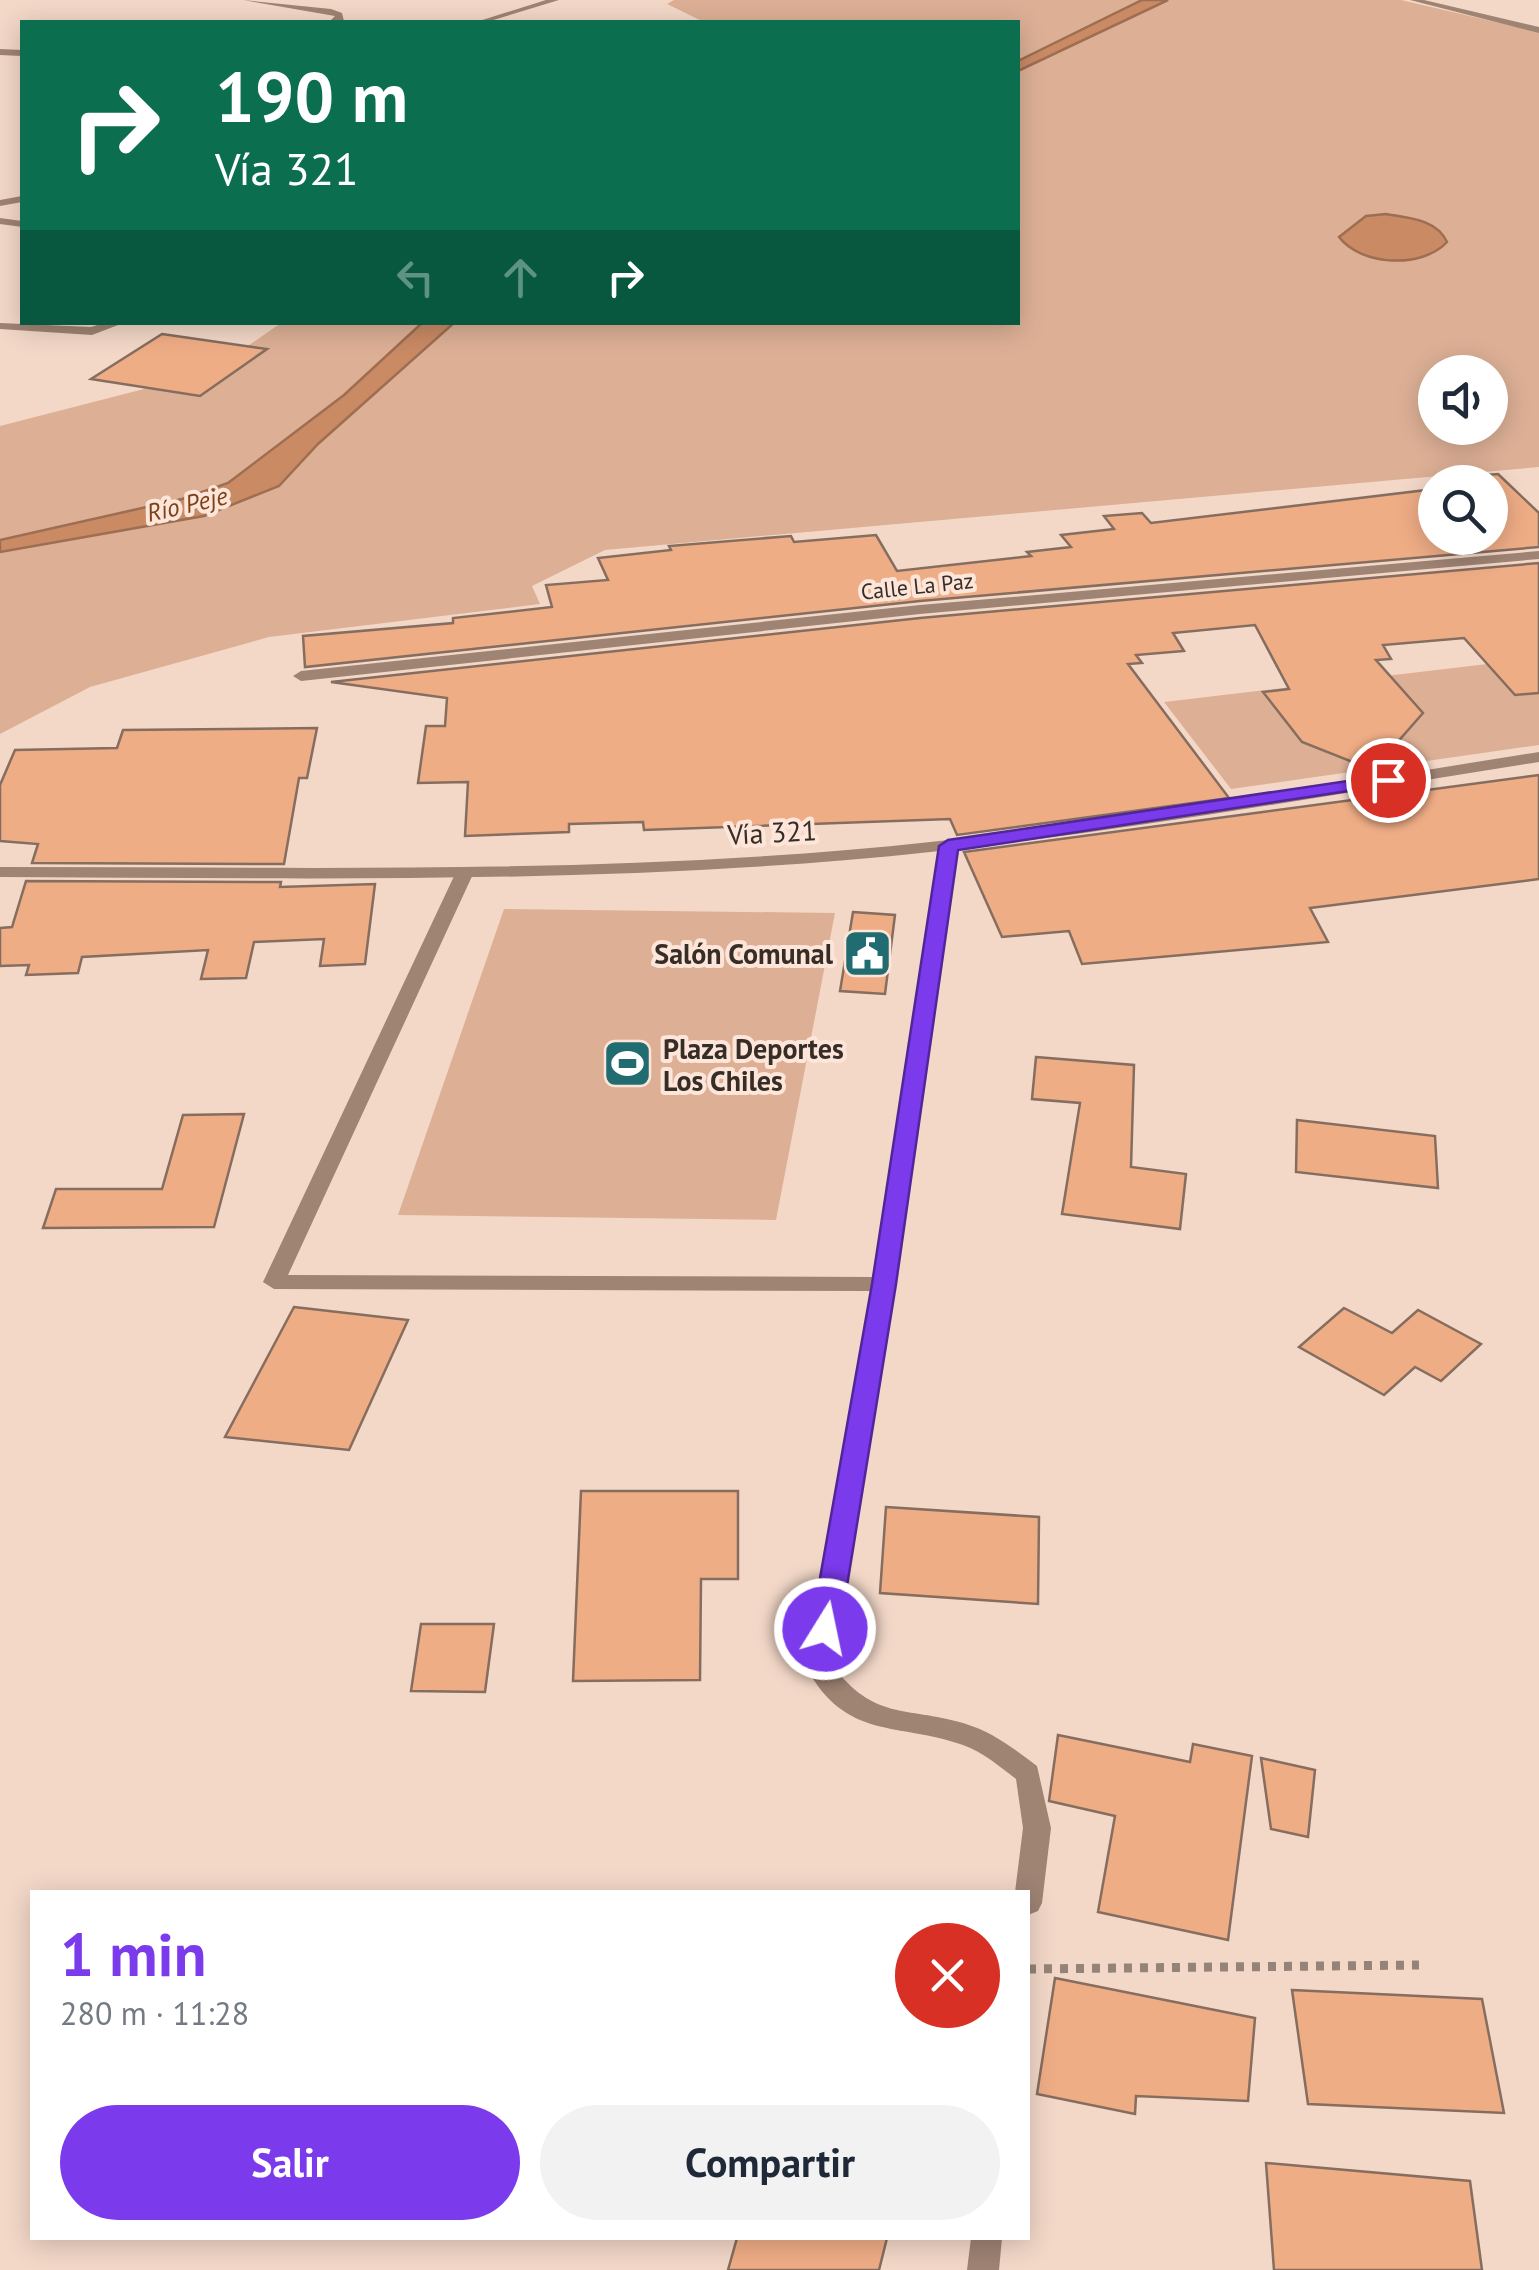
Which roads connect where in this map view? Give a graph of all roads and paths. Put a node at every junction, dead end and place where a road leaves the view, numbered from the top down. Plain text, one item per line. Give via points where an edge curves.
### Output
1 (248, 0) edge
2 (556, 0) edge
3 (1414, 0) edge
4 (340, 20) edge
5 (487, 20) edge
6 (1539, 30) edge
7 (111, 325) edge
8 (0, 326) edge
9 (1539, 555) edge
10 (302, 676) dead end
11 (1539, 757) edge
12 (948, 846) junction
13 (0, 872) edge
14 (466, 872) junction
15 (884, 1284) junction
16 (1030, 1890) edge
17 (1418, 1965) dead end
18 (1030, 1969) edge
19 (987, 2240) edge
20 (984, 2270) edge

1 - 4 street via 331,12
2 - 5 street
3 - 6 street
7 - 8 street via 92,331
9 - 10 street, Calle La Paz via 1097,591
11 - 12 street, Vía 321
12 - 14 street, Vía 321
12 - 15 street
13 - 14 street, Vía 321
14 - 15 street via 274,1282
15 - 16 street via 819,1667 836,1695 877,1718 983,1741 1028,1774 1037,1828
17 - 18 path
19 - 20 street

